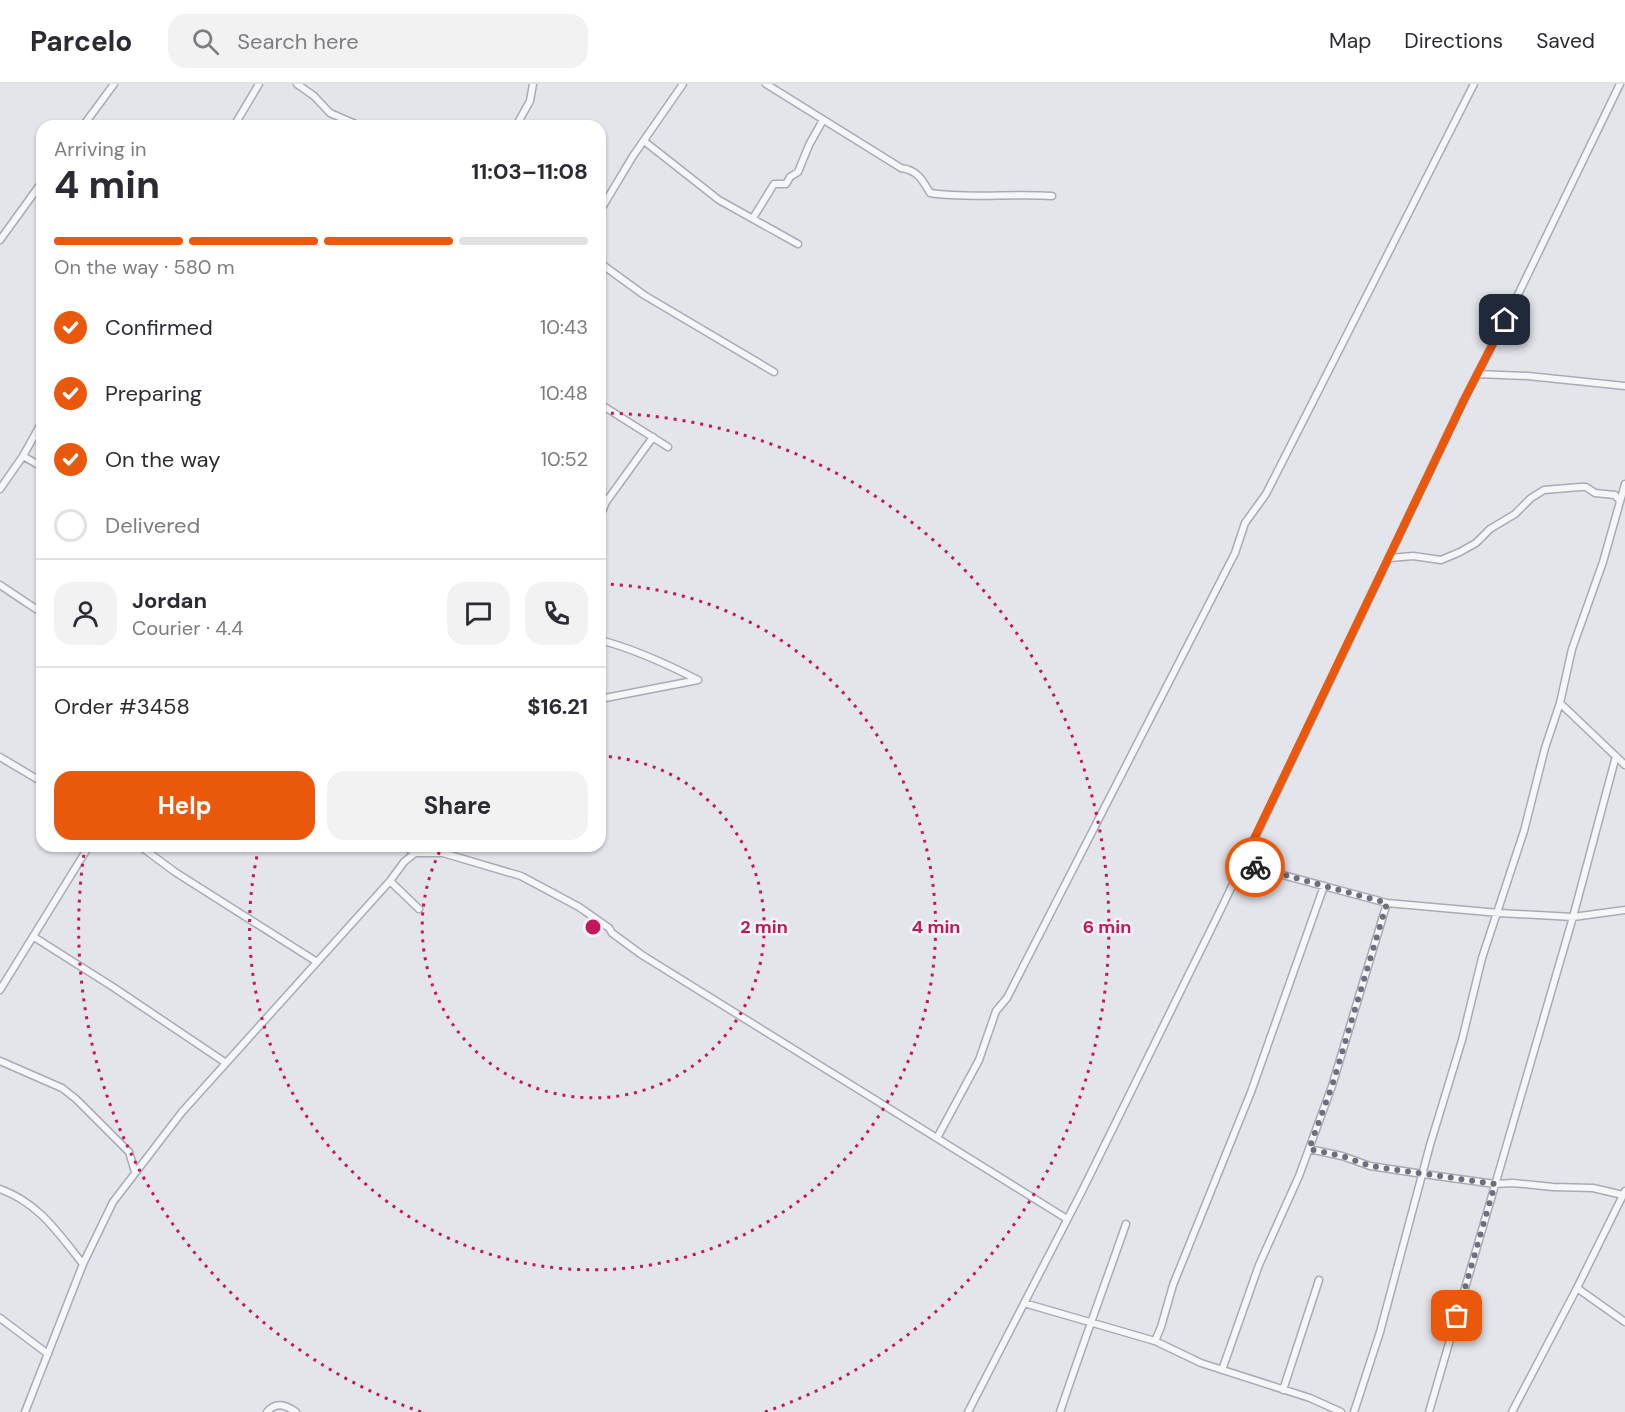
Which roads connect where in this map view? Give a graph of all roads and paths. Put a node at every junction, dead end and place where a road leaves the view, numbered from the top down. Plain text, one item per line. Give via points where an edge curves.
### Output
1 (114, 84) edge
2 (259, 84) edge
3 (297, 84) edge
4 (533, 84) edge
5 (683, 84) edge
6 (766, 84) edge
7 (1474, 84) edge
8 (1620, 84) edge
9 (87, 120) edge
10 (238, 120) edge
11 (346, 120) edge
12 (519, 120) edge
13 (823, 120) junction
14 (644, 141) junction
15 (36, 189) edge
16 (1052, 196) dead end
17 (606, 202) edge
18 (753, 218) junction
19 (0, 240) edge
20 (798, 244) dead end
21 (606, 267) edge
22 (774, 372) dead end
23 (1477, 374) junction
24 (1625, 386) edge
25 (606, 408) edge
26 (36, 433) edge
27 (653, 437) junction
28 (668, 447) dead end
29 (23, 456) junction
30 (36, 464) edge
31 (1625, 484) edge
32 (0, 489) edge
33 (1620, 501) junction
34 (606, 502) edge
35 (1390, 558) junction
36 (0, 585) edge
37 (36, 608) edge
38 (606, 642) edge
39 (606, 698) edge
40 (1560, 703) junction
41 (1616, 756) junction
42 (0, 757) edge
43 (1625, 765) edge
44 (36, 778) edge
45 (85, 852) edge
46 (148, 852) edge
47 (415, 853) joint
48 (1242, 864) junction
49 (390, 881) junction
50 (1324, 886) junction
51 (1387, 903) junction
52 (419, 909) dead end
53 (1625, 910) edge
54 (1498, 913) junction
55 (1573, 917) junction
56 (34, 936) junction
57 (317, 962) junction
58 (0, 990) edge
59 (226, 1063) junction
60 (1, 1064) edge
61 (937, 1138) junction
62 (1309, 1149) junction
63 (135, 1172) junction
64 (1423, 1174) junction
65 (1495, 1184) junction
66 (0, 1189) edge
67 (1624, 1193) edge
68 (1067, 1219) junction
69 (1126, 1224) dead end
70 (83, 1264) junction
71 (1319, 1280) dead end
72 (1577, 1288) junction
73 (1024, 1303) junction
74 (0, 1318) edge
75 (1625, 1322) edge
76 (1089, 1323) junction
77 (1155, 1341) junction
78 (48, 1354) junction
79 (1222, 1370) junction
80 (1284, 1390) junction
81 (1513, 1411) edge
82 (25, 1412) edge
83 (267, 1412) edge
84 (296, 1412) edge
85 (968, 1412) edge
86 (1060, 1412) edge
87 (1341, 1412) edge
88 (1354, 1412) edge
89 (1429, 1412) edge

1 - 9 street
2 - 10 street
3 - 11 street via 330,113
4 - 12 street via 530,101
5 - 14 street
6 - 13 street
7 - 61 street via 1266,494 1245,523 1235,553 1007,998 996,1011 979,1060
8 - 23 street
13 - 16 street via 901,168 913,170 930,193
13 - 18 street via 798,172 786,184 774,184
14 - 17 street
14 - 18 street via 719,200
15 - 19 street
18 - 20 street
21 - 22 street via 644,295
23 - 24 street
23 - 35 street
25 - 27 street
26 - 29 street
27 - 28 street
27 - 34 street
29 - 30 street
29 - 32 street
31 - 33 street
33 - 35 street via 1616,495 1595,493 1586,487 1544,490 1460,552 1441,560
33 - 40 street via 1572,649
35 - 48 street
36 - 37 street
38 - 39 street via 659,660 698,680
40 - 41 street
40 - 54 street
41 - 43 street
41 - 55 street
42 - 44 street
45 - 56 street
46 - 57 street
47 - 49 street
47 - 61 street via 443,853 521,876 548,889 601,922 642,955
48 - 50 street
48 - 68 street
49 - 52 street
49 - 57 street
50 - 51 street
50 - 77 street via 1251,1092 1173,1285
51 - 54 street
51 - 62 street
53 - 55 street
54 - 55 street
54 - 64 street
55 - 65 street
56 - 58 street
56 - 59 street
57 - 59 street
59 - 63 street
60 - 63 street via 62,1088 76,1099 129,1152
61 - 68 street
62 - 64 street via 1370,1166
62 - 79 street via 1259,1265
63 - 70 street via 113,1202
64 - 65 street
64 - 88 street
65 - 67 street
65 - 89 street
66 - 70 street via 32,1205
67 - 72 street
68 - 73 street
69 - 76 street
70 - 78 street
71 - 80 street
72 - 75 street
72 - 81 street
73 - 76 street
73 - 85 street
74 - 78 street
76 - 77 street
76 - 86 street
77 - 79 street
78 - 82 street
79 - 80 street
80 - 87 street
83 - 84 street via 280,1404

